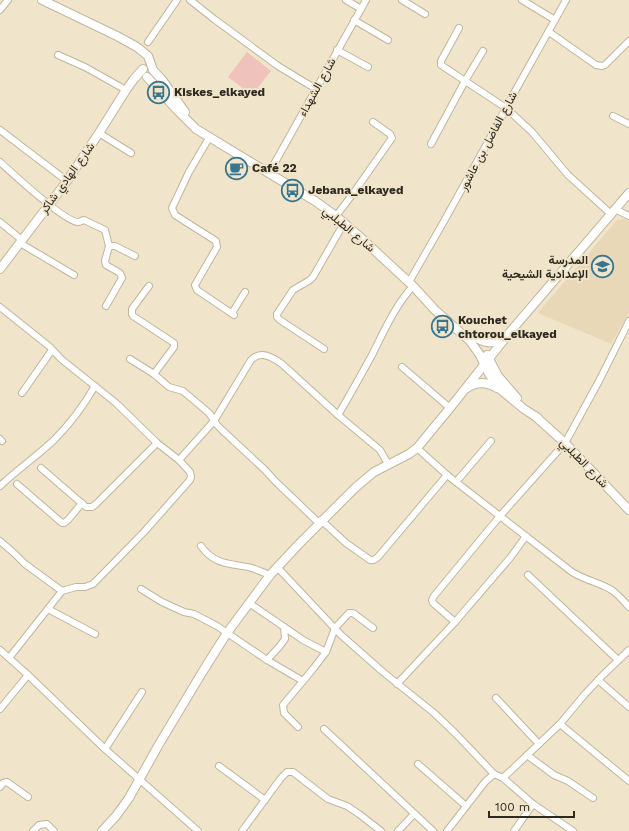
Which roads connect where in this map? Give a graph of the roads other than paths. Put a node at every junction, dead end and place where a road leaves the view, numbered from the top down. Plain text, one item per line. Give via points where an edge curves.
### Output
1 (8, 0) edge
2 (42, 0) edge
3 (177, 0) edge
4 (190, 0) edge
5 (346, 0) edge
6 (366, 0) edge
7 (402, 0) edge
8 (522, 0) edge
9 (566, 0) edge
10 (361, 8) junction
11 (0, 10) edge
12 (425, 14) dead end
13 (354, 20) junction
14 (555, 20) junction
15 (460, 28) dead end
16 (549, 32) junction
17 (388, 40) dead end
18 (629, 40) edge
19 (148, 42) dead end
20 (338, 50) junction
21 (483, 51) dead end
22 (58, 56) dead end
23 (368, 67) dead end
24 (147, 72) junction
25 (465, 81) junction
26 (128, 87) junction
27 (316, 89) junction
28 (506, 108) junction
29 (613, 116) dead end
30 (374, 122) dead end
31 (629, 124) edge
32 (0, 130) edge
33 (99, 134) junction
34 (208, 136) junction
35 (431, 144) dead end
36 (131, 153) dead end
37 (0, 162) edge
38 (269, 174) junction
39 (67, 181) junction
40 (629, 193) edge
41 (49, 204) junction
42 (613, 212) junction
43 (336, 216) junction
44 (629, 216) edge
45 (0, 222) edge
46 (344, 224) junction
47 (21, 241) junction
48 (110, 246) junction
49 (135, 256) dead end
50 (0, 269) edge
51 (74, 276) dead end
52 (411, 284) junction
53 (149, 286) dead end
54 (245, 292) dead end
55 (422, 295) junction
56 (106, 306) dead end
57 (0, 308) edge
58 (629, 320) edge
59 (510, 332) junction
60 (472, 336) junction
61 (324, 349) dead end
62 (52, 350) junction
63 (130, 359) dead end
64 (487, 362) junction
65 (402, 367) dead end
66 (154, 374) junction
67 (95, 386) junction
68 (501, 390) junction
69 (464, 391) junction
70 (22, 393) dead end
71 (450, 408) junction
72 (338, 415) junction
73 (538, 418) junction
74 (214, 421) junction
75 (491, 441) dead end
76 (565, 442) junction
77 (157, 443) junction
78 (416, 448) junction
79 (179, 460) junction
80 (388, 464) junction
81 (41, 468) dead end
82 (447, 475) junction
83 (456, 482) junction
84 (17, 484) dead end
85 (0, 486) edge
86 (82, 503) junction
87 (629, 510) edge
88 (500, 516) junction
89 (320, 522) junction
90 (526, 536) junction
91 (0, 541) edge
92 (202, 546) dead end
93 (277, 567) junction
94 (270, 575) junction
95 (528, 575) dead end
96 (140, 589) dead end
97 (62, 591) junction
98 (249, 603) junction
99 (629, 607) edge
100 (48, 609) junction
101 (455, 622) junction
102 (284, 627) junction
103 (335, 628) junction
104 (373, 628) dead end
105 (228, 633) junction
106 (95, 634) dead end
107 (0, 650) edge
108 (629, 650) edge
109 (326, 652) junction
110 (9, 658) junction
111 (267, 660) junction
112 (618, 660) junction
113 (28, 675) junction
114 (598, 680) junction
115 (303, 681) junction
116 (397, 684) junction
117 (142, 692) dead end
118 (496, 698) dead end
119 (629, 707) edge
120 (0, 709) edge
121 (560, 724) junction
122 (298, 727) dead end
123 (324, 728) dead end
124 (539, 744) junction
125 (105, 749) junction
126 (526, 755) junction
127 (418, 764) dead end
128 (219, 766) dead end
129 (494, 774) junction
130 (503, 778) junction
131 (140, 780) junction
132 (629, 781) edge
133 (0, 787) edge
134 (28, 797) dead end
135 (593, 798) dead end
136 (265, 800) junction
137 (533, 804) junction
138 (466, 806) junction
139 (414, 814) junction
140 (33, 831) edge
141 (54, 831) edge
142 (102, 831) edge
143 (198, 831) edge
144 (242, 831) edge
145 (381, 831) edge
146 (398, 831) edge
147 (433, 831) edge
148 (447, 831) edge
149 (514, 831) edge
150 (573, 831) edge

1 - 11 street
2 - 24 street, شارع الطبلبي via 137,47 148,56
3 - 19 street
4 - 27 street via 278,66
5 - 10 street
6 - 10 street, شارع الشهداء
7 - 12 street
8 - 14 street
9 - 14 street, شارع الفاضل بن عاشور
10 - 13 street, شارع الشهداء
13 - 17 street
13 - 20 street, شارع الشهداء
14 - 16 street, شارع الفاضل بن عاشور
15 - 25 street via 441,64
16 - 18 street via 599,66 605,65
16 - 28 street, شارع الفاضل بن عاشور
20 - 23 street
20 - 27 street, شارع الشهداء
21 - 25 street
22 - 26 street
24 - 26 street
24 - 34 street, شارع الطبلبي via 188,121
25 - 28 street
25 - 35 street
26 - 33 street, شارع الهادي شاكر
27 - 38 street, شارع الشهداء
28 - 42 street via 532,132 568,174
28 - 52 street, شارع الفاضل بن عاشور
29 - 31 street
30 - 43 street via 392,138
32 - 39 street
33 - 36 street
33 - 39 street, شارع الهادي شاكر
34 - 38 street, شارع الطبلبي
34 - 54 street via 172,208 175,216 216,241 217,247 195,285 197,290 233,314
37 - 41 street
38 - 43 street, شارع الطبلبي
39 - 41 street, شارع الهادي شاكر
40 - 42 street
41 - 47 street, شارع الهادي شاكر
41 - 48 street via 72,220 84,220 105,230
42 - 44 street
42 - 59 street
43 - 46 street, شارع الطبلبي
45 - 47 street
46 - 52 street, شارع الطبلبي
46 - 61 street via 313,277 292,290 277,314 280,320
47 - 50 street, شارع الهادي شاكر
47 - 51 street
48 - 49 street
48 - 56 street via 104,261 120,273 122,278
52 - 55 street, شارع الطبلبي
52 - 72 street, شارع الفاضل بن عاشور
53 - 66 street via 132,309 132,314 174,343 174,347
55 - 60 street, شارع الطبلبي
55 - 64 street, شارع الطبلبي via 470,341
57 - 62 street
58 - 76 street
59 - 60 street via 499,340 487,343
59 - 64 street
60 - 64 street, شارع الطبلبي via 478,342
62 - 67 street
62 - 70 street
63 - 66 street
64 - 68 street, شارع الطبلبي via 489,374
64 - 69 street
64 - 73 street, شارع الطبلبي via 502,382
65 - 71 street
66 - 74 street via 169,387 183,391 209,413
67 - 77 street
67 - 85 street via 73,419 58,435
68 - 69 street via 484,383 472,385
68 - 73 street, شارع الطبلبي
69 - 71 street
71 - 78 street
72 - 74 street via 282,364 272,357 259,355 251,360
72 - 80 street via 380,450
73 - 76 street, شارع الطبلبي
74 - 79 street
74 - 89 street
75 - 83 street
76 - 87 street, شارع الطبلبي
76 - 88 street
77 - 79 street
77 - 86 street via 96,504 86,507
78 - 80 street via 410,454
78 - 82 street
79 - 97 street via 190,472 190,480 149,526 93,584
80 - 89 street via 355,488
81 - 86 street
82 - 83 street
82 - 89 street via 375,560 370,560
83 - 88 street
84 - 86 street via 62,523 68,520
88 - 90 street
88 - 101 street via 433,598 436,606
89 - 93 street
90 - 99 street via 572,572 611,590
90 - 101 street
91 - 97 street via 25,564
92 - 94 street via 217,560
93 - 94 street
93 - 103 street
94 - 98 street
95 - 112 street
96 - 105 street
97 - 100 street
98 - 102 street
98 - 105 street
100 - 106 street
100 - 110 street
101 - 116 street
102 - 109 street
102 - 111 street via 285,639
103 - 104 street via 351,612
103 - 109 street
103 - 116 street
105 - 111 street
105 - 131 street via 158,746
107 - 110 street
108 - 112 street
109 - 115 street
110 - 113 street
111 - 115 street
112 - 114 street
113 - 120 street
113 - 125 street
114 - 119 street
114 - 121 street
115 - 122 street via 283,705 284,714
116 - 129 street via 434,713
117 - 125 street
118 - 124 street
121 - 124 street
121 - 132 street
123 - 139 street
124 - 126 street
125 - 131 street
126 - 130 street
126 - 135 street
127 - 138 street
128 - 136 street
129 - 130 street
129 - 138 street
130 - 137 street
131 - 142 street via 116,816
131 - 143 street
133 - 134 street via 6,782
136 - 144 street
136 - 145 street via 285,774 293,772 324,796 347,806
137 - 149 street
137 - 150 street
138 - 148 street
139 - 146 street
139 - 147 street
140 - 141 street via 39,825 47,824

